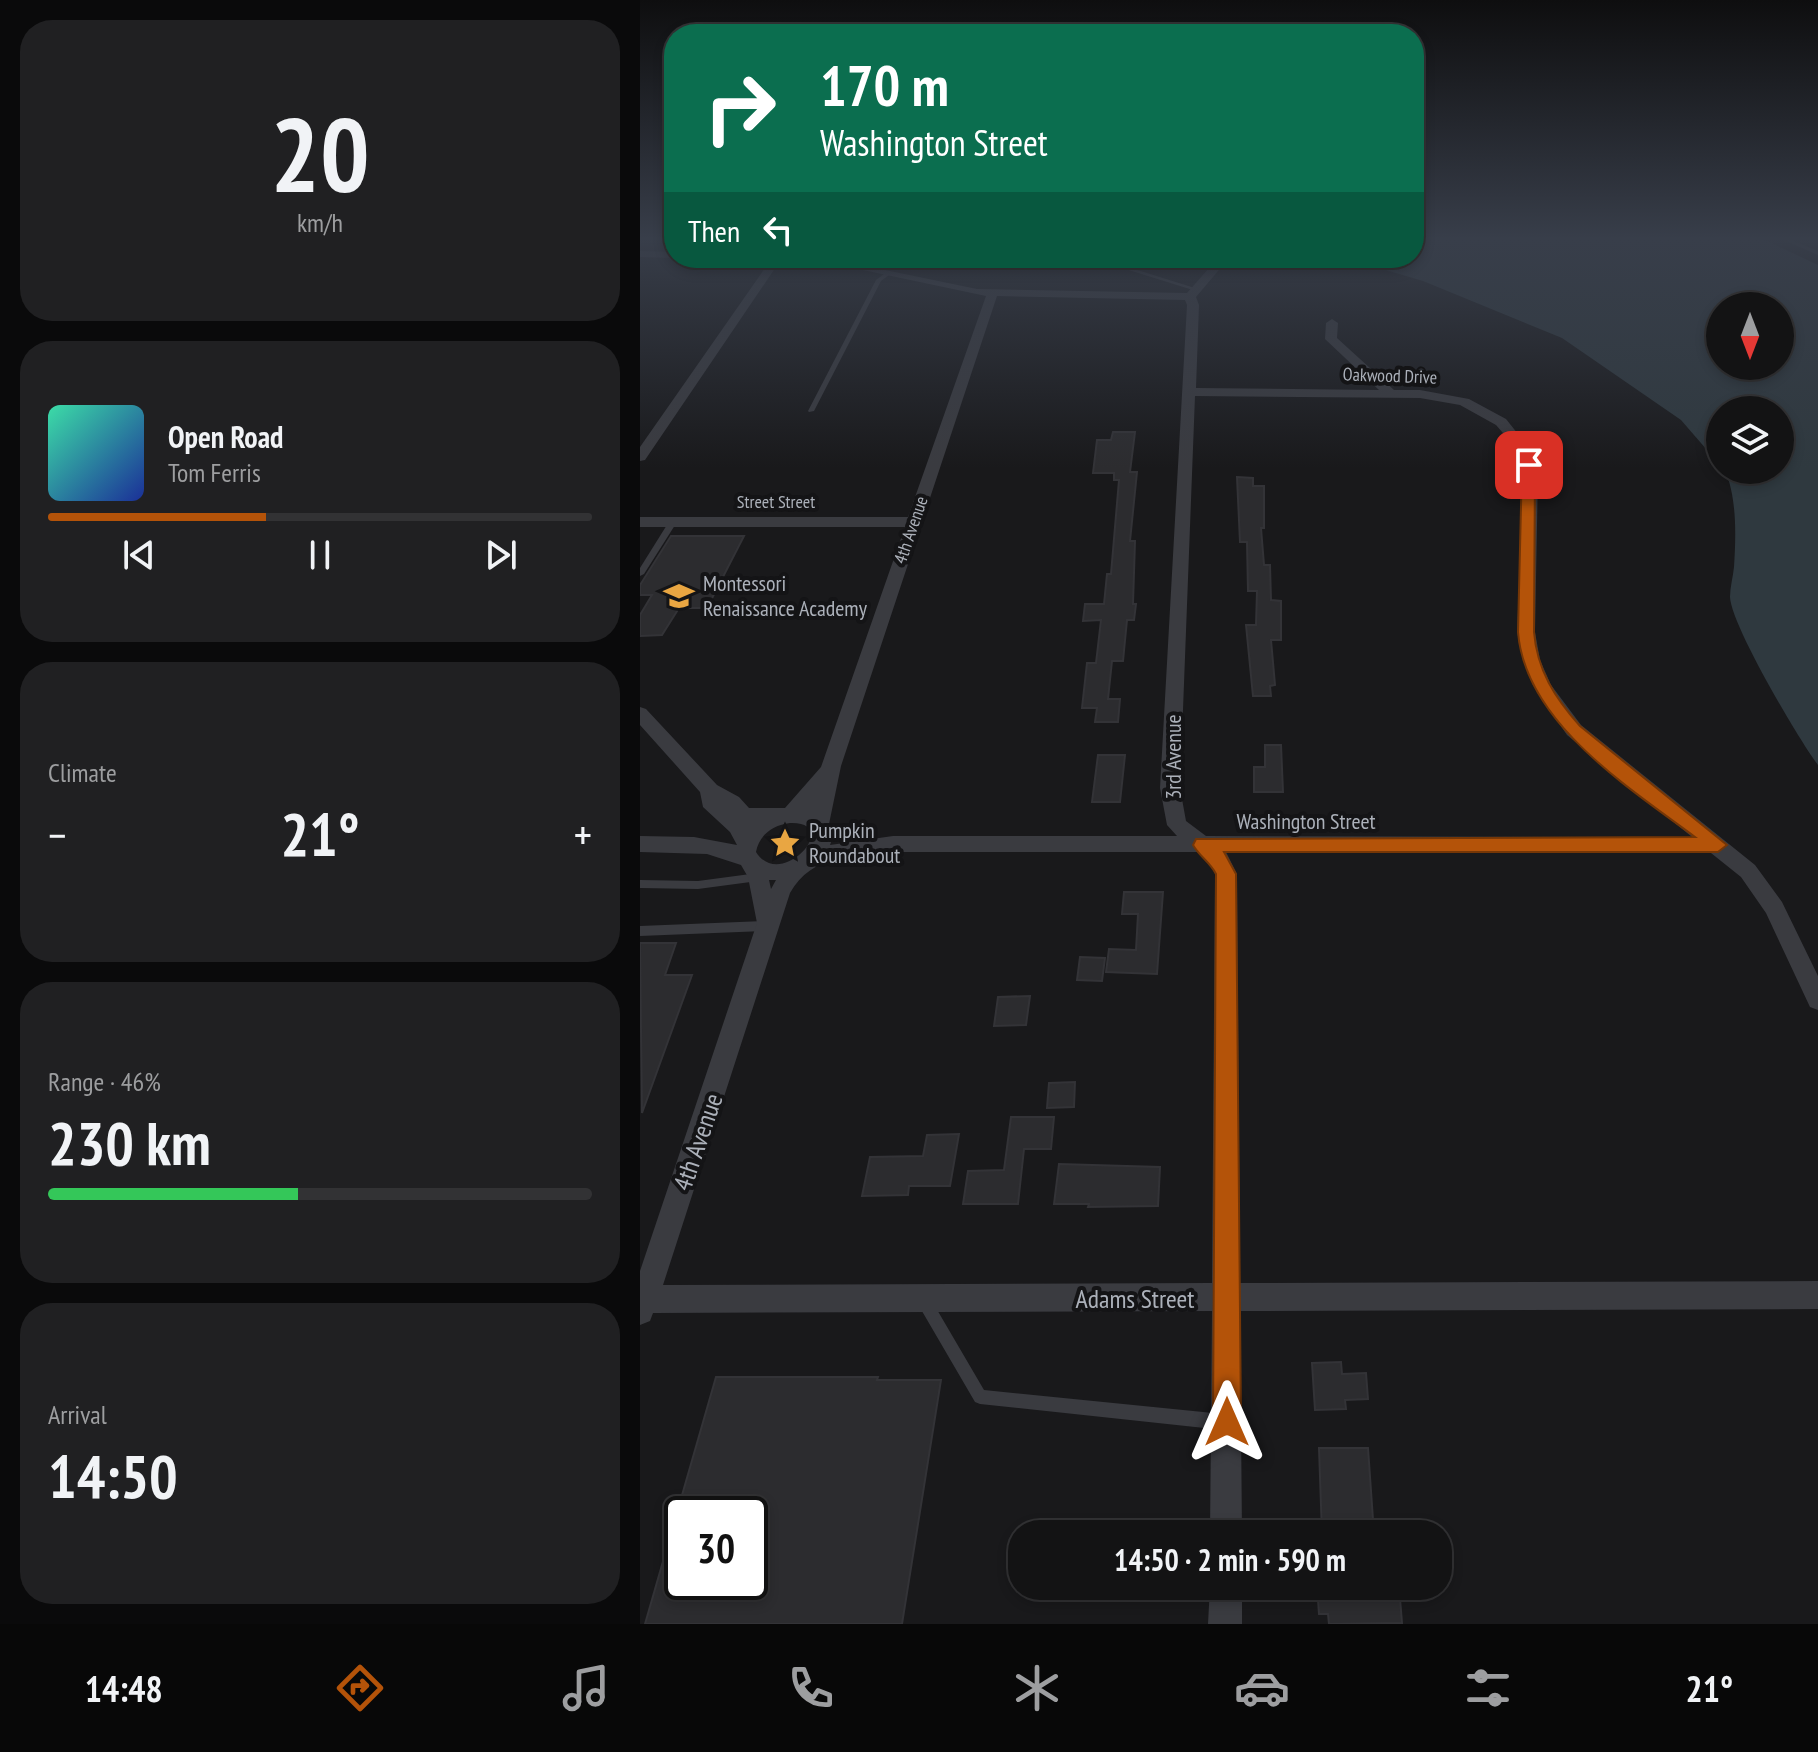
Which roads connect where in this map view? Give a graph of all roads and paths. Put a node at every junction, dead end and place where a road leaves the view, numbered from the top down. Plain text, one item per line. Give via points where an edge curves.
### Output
1 (737, 316) edge
2 (860, 316) edge
3 (984, 316) edge
4 (1193, 316) edge
5 (1332, 323) dead end
6 (1190, 392) junction
7 (1391, 394) junction
8 (811, 411) dead end
9 (640, 457) edge
10 (673, 522) junction
11 (913, 522) junction
12 (642, 525) edge
13 (640, 574) edge
14 (640, 713) edge
15 (831, 766) junction
16 (710, 790) junction
17 (785, 816) junction
18 (820, 826) junction
19 (640, 844) edge
20 (893, 844) junction
21 (1203, 845) junction
22 (1718, 845) junction
23 (750, 861) junction
24 (803, 863) junction
25 (640, 884) edge
26 (768, 926) junction
27 (640, 931) edge
28 (1818, 1000) edge
29 (1818, 1295) edge
30 (923, 1299) junction
31 (1227, 1299) junction
32 (642, 1305) edge
33 (1227, 1422) junction
34 (1226, 1520) edge
35 (1226, 1600) edge
36 (1225, 1624) edge

1 - 9 street
2 - 8 lane
3 - 11 street, 4th Avenue
4 - 6 street, 3rd Avenue
5 - 7 street via 1331,339
6 - 7 street, Oakwood Drive
6 - 21 street, 3rd Avenue via 1170,788 1177,825
7 - 22 street, Oakwood Drive via 1464,402 1501,422 1515,439 1531,473 1526,632 1537,677 1574,730
10 - 11 street, Street Street
10 - 12 street, Street Street
10 - 13 lane
11 - 15 street, 4th Avenue
14 - 16 street
15 - 17 street, 4th Avenue via 802,805
15 - 18 street, 4th Avenue
16 - 17 street via 743,814
16 - 23 street via 710,802 737,827
17 - 18 street via 808,816
17 - 23 street via 760,825
18 - 20 street, Washington Street via 841,836
18 - 24 street via 820,847
19 - 23 street via 704,846 733,851
20 - 21 street, Washington Street
20 - 24 street, Washington Street via 845,849
21 - 22 street, Washington Street
21 - 31 street, 3rd Avenue via 1218,857 1226,874
22 - 28 street, Oakwood Drive via 1763,888
23 - 24 street via 765,872
23 - 25 lane via 698,885
23 - 26 street, 4th Avenue
24 - 26 street, 4th Avenue via 786,878
26 - 27 lane
26 - 32 street, 4th Avenue
29 - 31 street, Adams Street
30 - 31 street, Adams Street
30 - 32 street, Adams Street
30 - 33 lane via 980,1397
31 - 33 street, 3rd Avenue
33 - 34 street, 3rd Avenue
35 - 36 street

